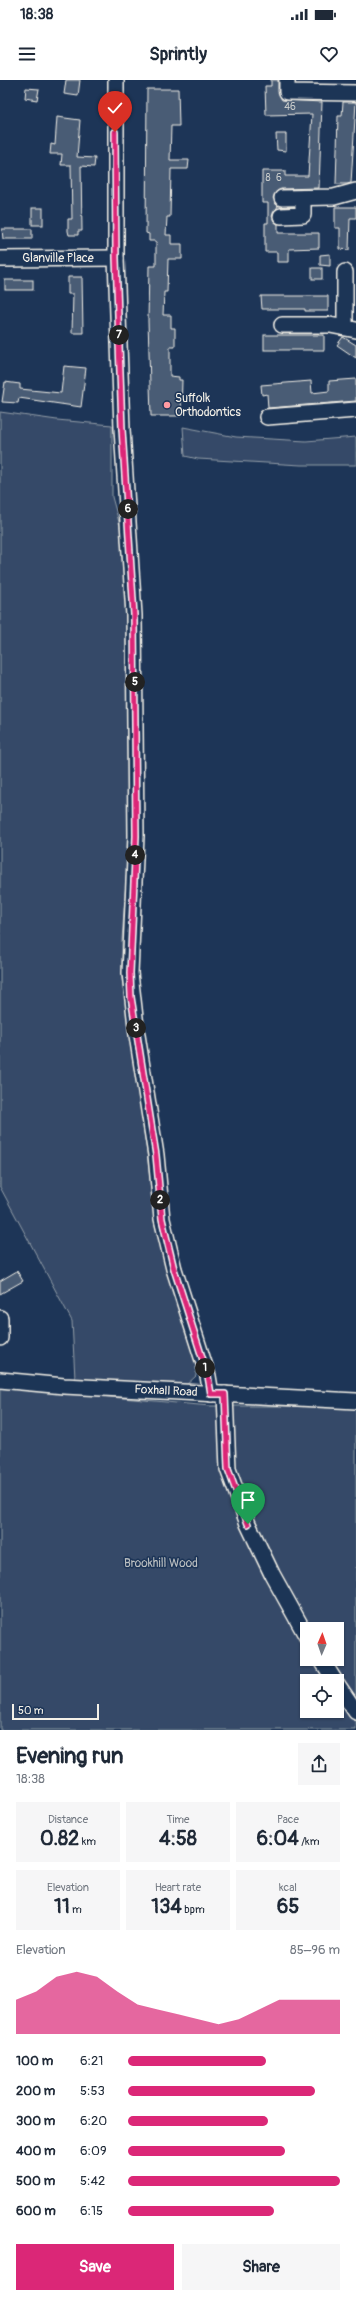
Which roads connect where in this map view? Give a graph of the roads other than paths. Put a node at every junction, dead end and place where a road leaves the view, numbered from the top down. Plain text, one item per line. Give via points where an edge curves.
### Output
1 (116, 80) edge
2 (287, 80) edge
3 (332, 86) edge
4 (356, 93) edge
5 (356, 191) edge
6 (282, 198) dead end
7 (303, 198) junction
8 (281, 216) dead end
9 (116, 258) junction
10 (0, 259) edge
11 (345, 272) dead end
12 (282, 325) dead end
13 (350, 328) edge
14 (356, 410) edge
15 (267, 417) dead end
16 (0, 1318) edge
17 (0, 1338) edge
18 (0, 1380) edge
19 (218, 1394) junction
20 (356, 1401) edge
21 (300, 1624) edge
22 (344, 1694) edge
23 (356, 1712) edge

1 - 9 street
2 - 3 street via 287,92
3 - 4 street
5 - 7 street via 334,197
6 - 7 street
7 - 8 street via 303,216
9 - 10 street, Glanville Place
9 - 19 street via 122,429 134,615 136,836 131,997 165,1233
11 - 13 street
12 - 13 street
14 - 15 street
16 - 17 street
18 - 19 street, Foxhall Road
19 - 20 street, Foxhall Road
19 - 21 street via 228,1469 251,1531
22 - 23 street

